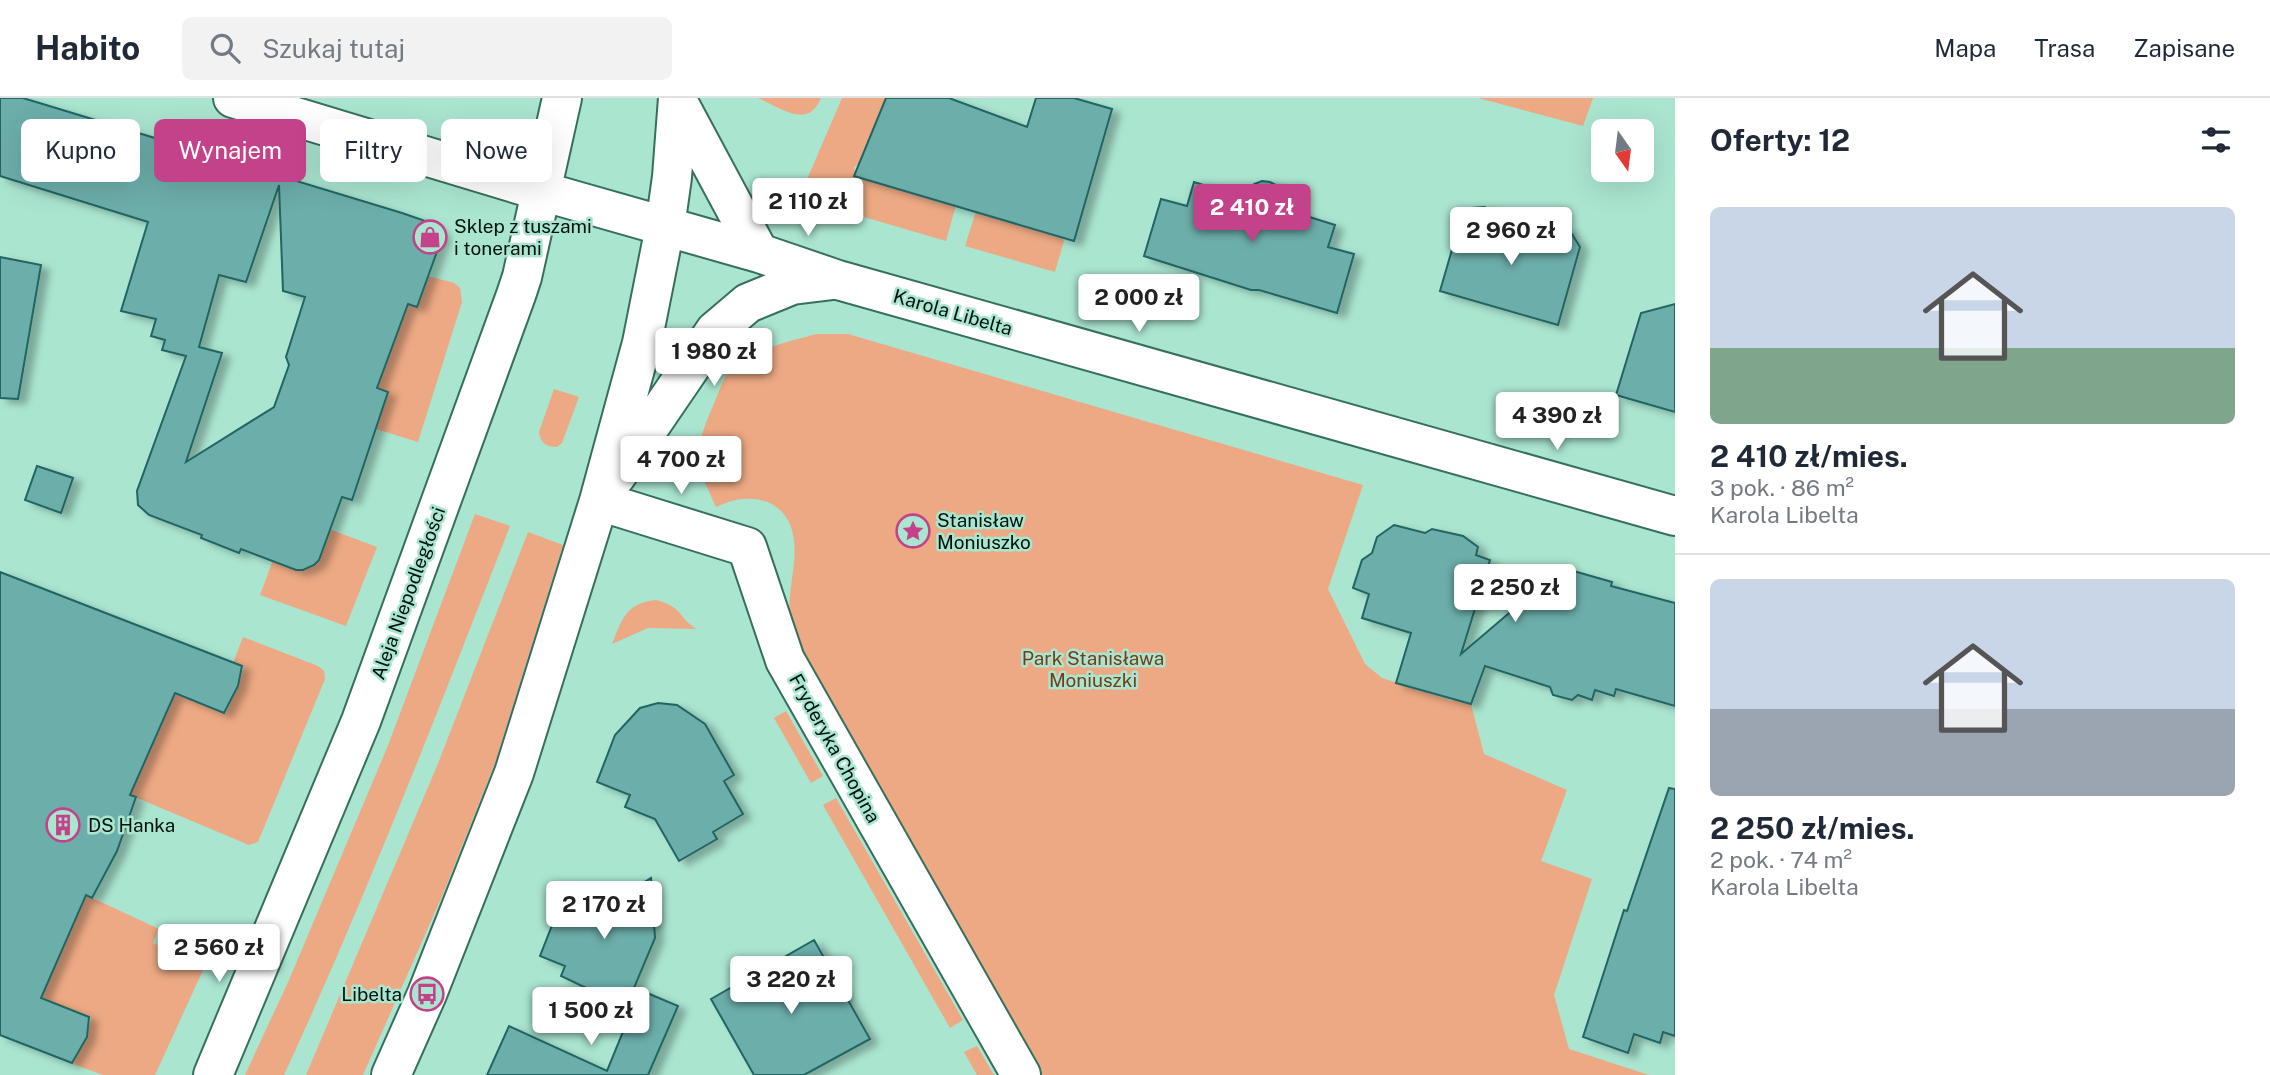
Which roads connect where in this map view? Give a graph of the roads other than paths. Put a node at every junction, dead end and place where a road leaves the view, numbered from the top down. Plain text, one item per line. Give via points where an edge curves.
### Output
1 (233, 98) edge
2 (562, 98) edge
3 (678, 100) edge
4 (541, 191) junction
5 (664, 227) junction
6 (759, 253) junction
7 (838, 279) junction
8 (599, 501) junction
9 (1675, 516) edge
10 (213, 1075) edge
11 (391, 1075) edge
12 (1021, 1075) edge

1 - 4 street, Karola Libelta
2 - 4 street, Aleja Niepodległości
3 - 5 street
3 - 6 street
4 - 5 street, Karola Libelta
4 - 10 street, Aleja Niepodległości via 519,286 361,721
5 - 6 street, Karola Libelta
5 - 8 street via 642,343
6 - 7 street, Karola Libelta
7 - 8 street via 792,285 748,303 715,331
7 - 9 street, Karola Libelta
8 - 11 street via 514,774
8 - 12 street, Fryderyka Chopina via 747,547 785,660

